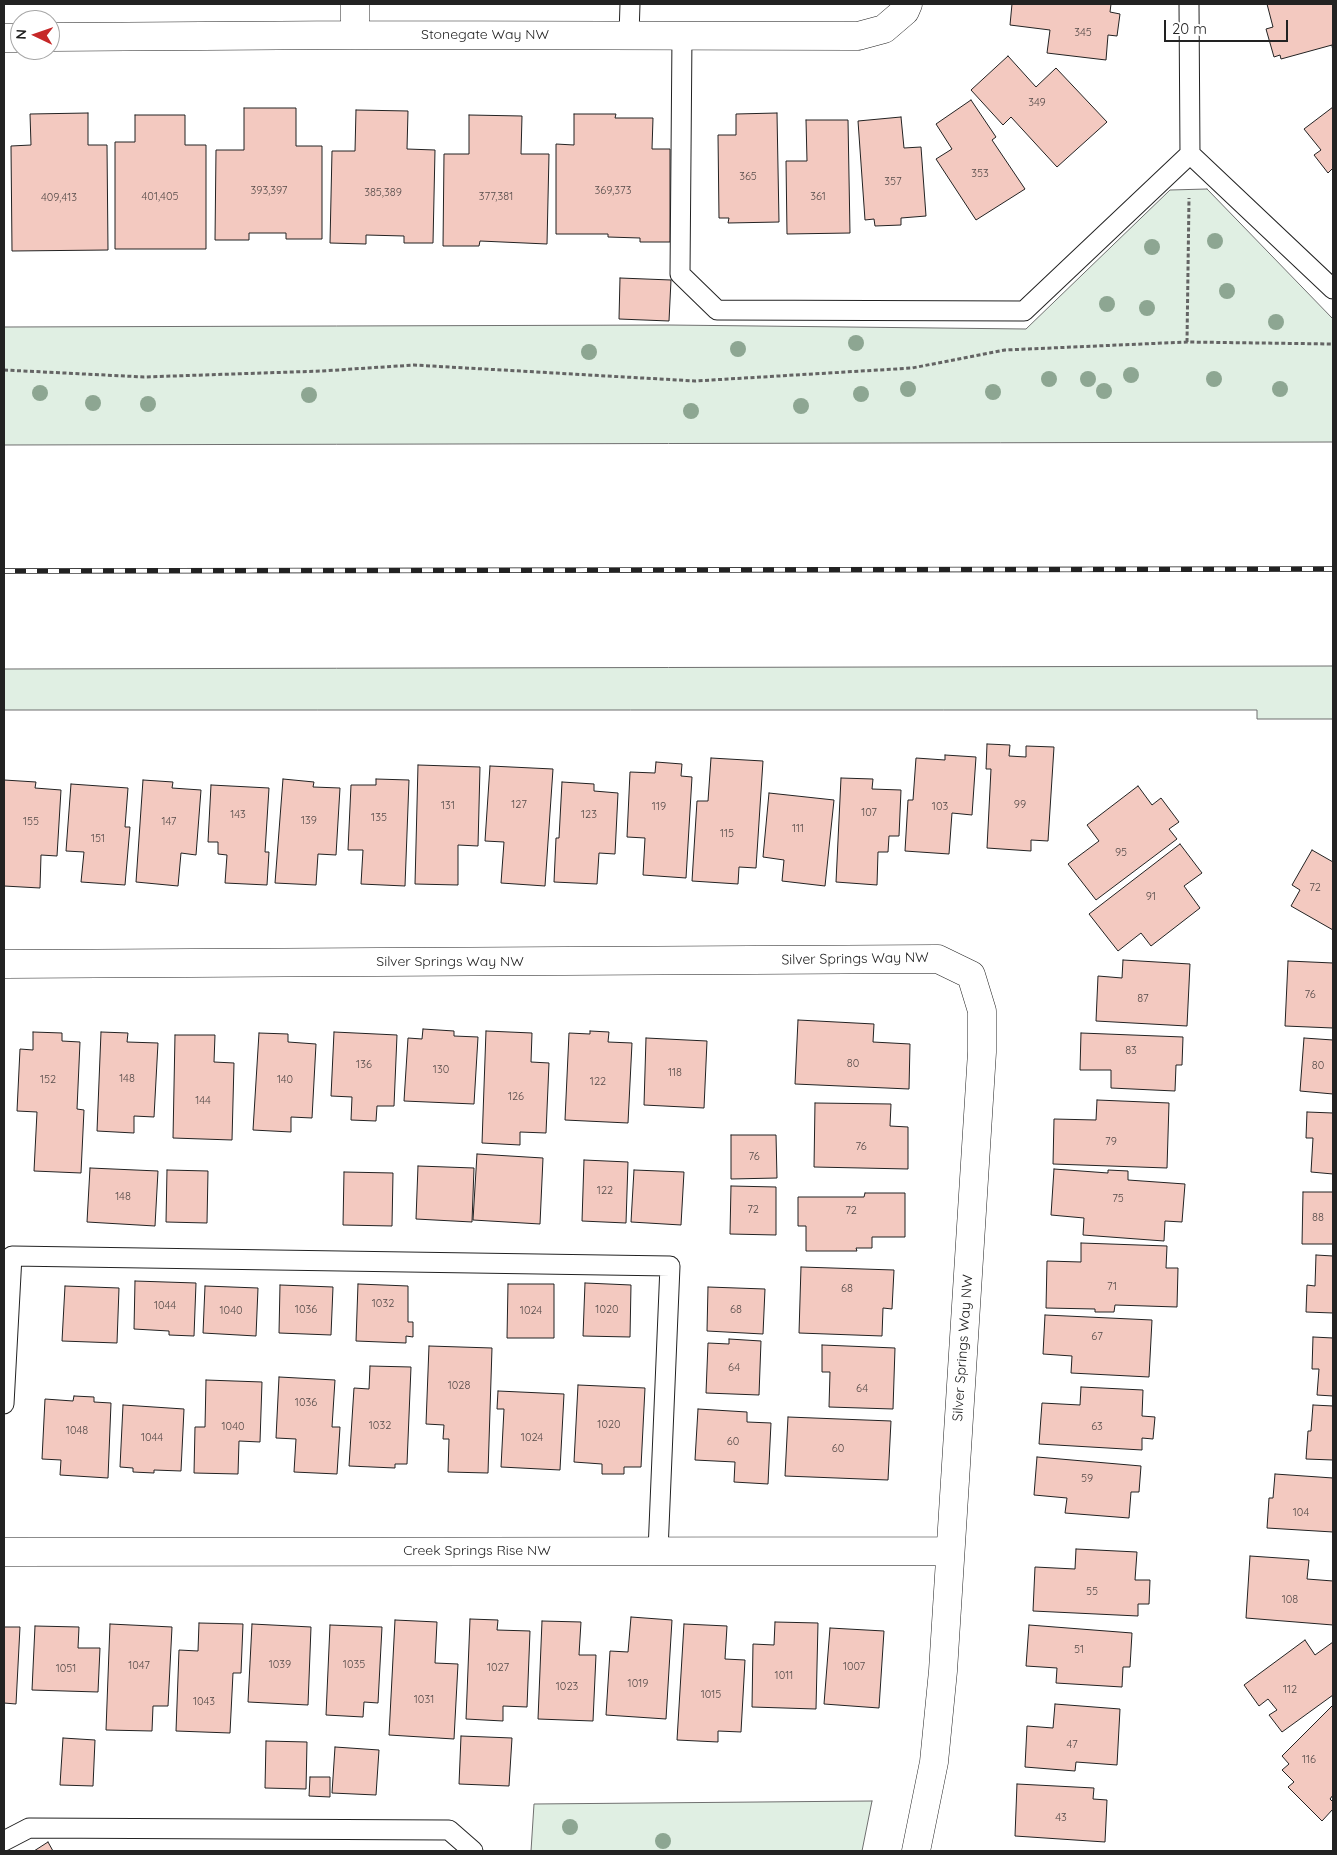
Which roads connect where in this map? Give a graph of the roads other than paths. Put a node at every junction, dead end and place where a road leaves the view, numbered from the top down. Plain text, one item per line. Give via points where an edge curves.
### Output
1 (355, 4) edge
2 (630, 4) edge
3 (908, 4) edge
4 (1189, 4) edge
5 (355, 35) junction
6 (630, 35) junction
7 (682, 36) junction
8 (60, 37) edge
9 (1190, 154) junction
10 (1333, 289) edge
11 (4, 964) edge
12 (4, 1404) edge
13 (658, 1551) junction
14 (950, 1551) junction
15 (4, 1552) edge
16 (4, 1841) edge
17 (474, 1851) edge
18 (916, 1851) edge

1 - 5 street
2 - 6 lane
3 - 7 street, Stonegate Way NW via 905,11 884,29 858,36
4 - 9 lane
5 - 6 street, Stonegate Way NW
5 - 8 street, Stonegate Way NW
6 - 7 street, Stonegate Way NW
7 - 9 lane via 680,274 717,310 1024,311
9 - 10 lane
11 - 14 street, Silver Springs Way NW via 938,959 971,975 982,1011 982,1052
12 - 13 lane via 12,1256 670,1266
13 - 14 street, Creek Springs Rise NW
13 - 15 street, Creek Springs Rise NW
14 - 18 street, Silver Springs Way NW via 934,1762
16 - 17 lane via 29,1828 449,1830

